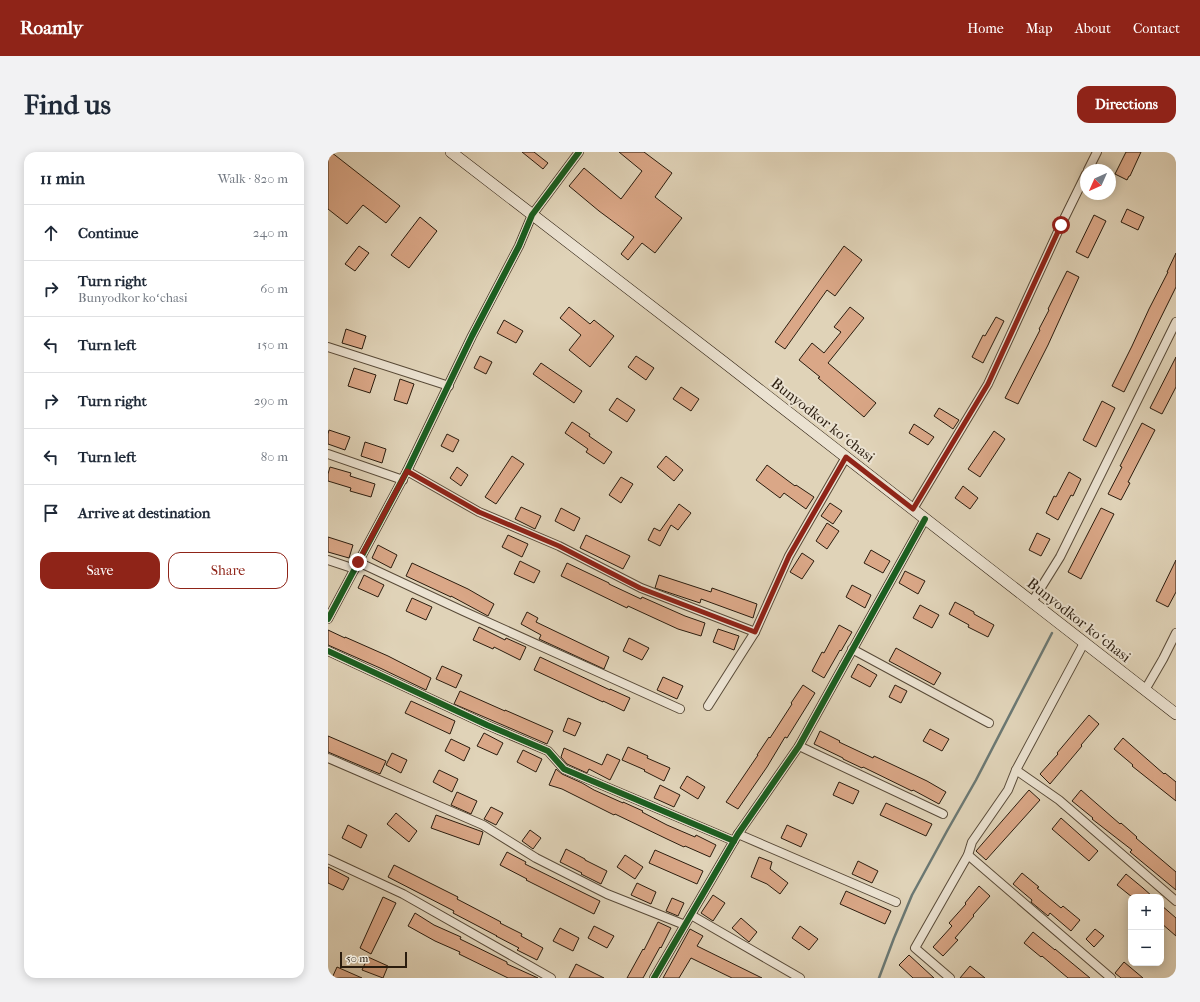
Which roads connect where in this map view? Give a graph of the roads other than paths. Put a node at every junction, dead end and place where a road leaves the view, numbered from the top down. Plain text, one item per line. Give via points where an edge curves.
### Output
1 (451, 152) edge
2 (579, 152) edge
3 (1097, 152) edge
4 (1091, 164) edge
5 (1080, 186) edge
6 (532, 215) junction
7 (1176, 322) edge
8 (328, 347) edge
9 (449, 386) junction
10 (328, 454) edge
11 (846, 457) junction
12 (407, 471) junction
13 (403, 480) junction
14 (913, 509) junction
15 (925, 519) junction
16 (328, 560) edge
17 (356, 565) junction
18 (1032, 602) junction
19 (328, 619) edge
20 (755, 632) junction
21 (1176, 633) edge
22 (1084, 643) junction
23 (852, 649) junction
24 (328, 651) edge
25 (1145, 690) junction
26 (708, 706) dead end
27 (680, 709) dead end
28 (1176, 714) edge
29 (989, 723) dead end
30 (799, 746) junction
31 (328, 758) edge
32 (1016, 770) junction
33 (942, 814) dead end
34 (736, 838) junction
35 (968, 855) junction
36 (328, 859) edge
37 (1176, 901) edge
38 (896, 902) dead end
39 (691, 915) junction
40 (685, 925) junction
41 (551, 978) edge
42 (654, 978) edge
43 (800, 978) edge
44 (950, 978) edge
45 (1111, 978) edge

1 - 6 main road, Bunyodkor koʻchasi
2 - 6 street
3 - 4 street
5 - 14 street via 988,384
6 - 9 street
6 - 11 main road, Bunyodkor koʻchasi
7 - 18 street via 1060,557
8 - 9 street
9 - 12 street
10 - 13 street
11 - 14 main road, Bunyodkor koʻchasi
11 - 20 street via 789,556
12 - 13 street
12 - 20 street via 479,512 559,546 640,588
13 - 17 street
14 - 15 main road, Bunyodkor koʻchasi
15 - 18 main road, Bunyodkor koʻchasi
15 - 23 street
16 - 17 street
17 - 19 street
17 - 27 street
18 - 22 main road, Bunyodkor koʻchasi
20 - 26 street
21 - 25 street
22 - 25 main road, Bunyodkor koʻchasi
22 - 32 street
23 - 29 street
23 - 30 street
24 - 34 street via 548,751 564,769
25 - 28 main road, Bunyodkor koʻchasi
30 - 33 street
30 - 34 street
31 - 40 street via 483,825 536,858 607,894
32 - 35 street via 1008,790 972,842
32 - 37 street via 1059,800
34 - 38 street
34 - 39 street
35 - 44 street via 915,948
35 - 45 street
36 - 41 street via 403,894
39 - 40 street
39 - 43 street
40 - 42 street

